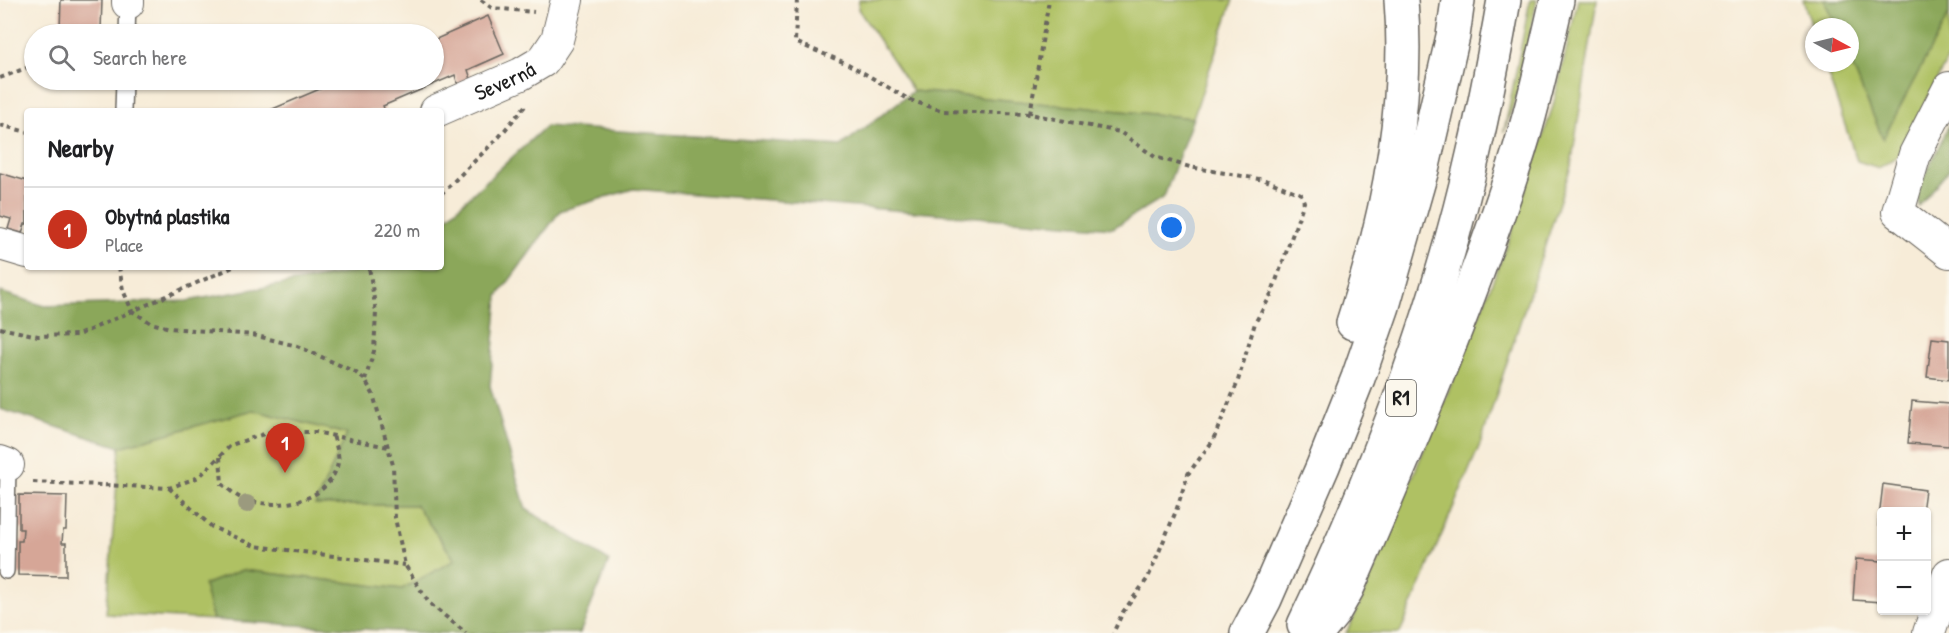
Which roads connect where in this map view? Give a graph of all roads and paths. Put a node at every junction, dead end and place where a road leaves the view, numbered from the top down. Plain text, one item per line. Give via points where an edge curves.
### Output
1 (481, 0) edge
2 (796, 0) edge
3 (1049, 0) edge
4 (1401, 0) edge
5 (1458, 0) edge
6 (1504, 0) edge
7 (1557, 0) edge
8 (128, 2) edge
9 (566, 7) edge
10 (127, 24) edge
11 (543, 61) junction
12 (24, 69) edge
13 (0, 78) edge
14 (1949, 88) edge
15 (124, 90) edge
16 (123, 108) edge
17 (443, 108) edge
18 (1030, 114) junction
19 (0, 125) edge
20 (24, 131) edge
21 (444, 191) edge
22 (0, 244) edge
23 (24, 251) edge
24 (1949, 252) edge
25 (120, 270) edge
26 (226, 270) edge
27 (369, 270) edge
28 (132, 311) junction
29 (0, 328) edge
30 (365, 380) junction
31 (333, 435) junction
32 (388, 447) junction
33 (220, 456) junction
34 (1323, 466) junction
35 (5, 469) edge
36 (169, 488) junction
37 (405, 565) junction
38 (6, 571) dead end
39 (1949, 574) edge
40 (466, 633) edge
41 (1113, 633) edge
42 (1248, 633) edge
43 (1300, 633) edge
44 (1317, 633) edge
45 (1929, 633) edge

1 - 9 path via 492,8
2 - 18 path via 795,42 848,64 910,100 943,111
3 - 18 path
4 - 34 highway via 1405,40 1392,169 1379,236 1341,360
5 - 34 highway, R1 via 1423,166 1383,306
6 - 43 highway, R1 via 1474,152 1427,316 1397,406
7 - 44 highway via 1515,165 1484,255 1413,439 1347,590
8 - 10 lane
9 - 11 street, Severná via 557,40
11 - 17 street, Severná
11 - 21 path via 529,102
12 - 13 path
14 - 24 street via 1915,154 1898,212
15 - 16 lane
18 - 41 path via 1120,132 1155,157 1190,168 1265,180 1300,194 1304,202 1212,442 1188,474 1148,578
19 - 20 path
22 - 23 street
25 - 28 path
26 - 28 path
27 - 30 path via 376,312 374,351
28 - 29 path via 78,335 38,336
28 - 30 path via 170,328 253,335 297,346
30 - 32 path via 373,394
31 - 32 path
31 - 33 path via 270,432 231,445
31 - 33 path via 339,460 332,480 314,496 279,505 240,498 222,484
32 - 37 path via 393,465 395,518
33 - 36 path via 199,477
34 - 42 highway, R1
35 - 36 path
35 - 38 lane
36 - 37 path via 212,527 255,546
37 - 40 path via 429,603
39 - 45 street

